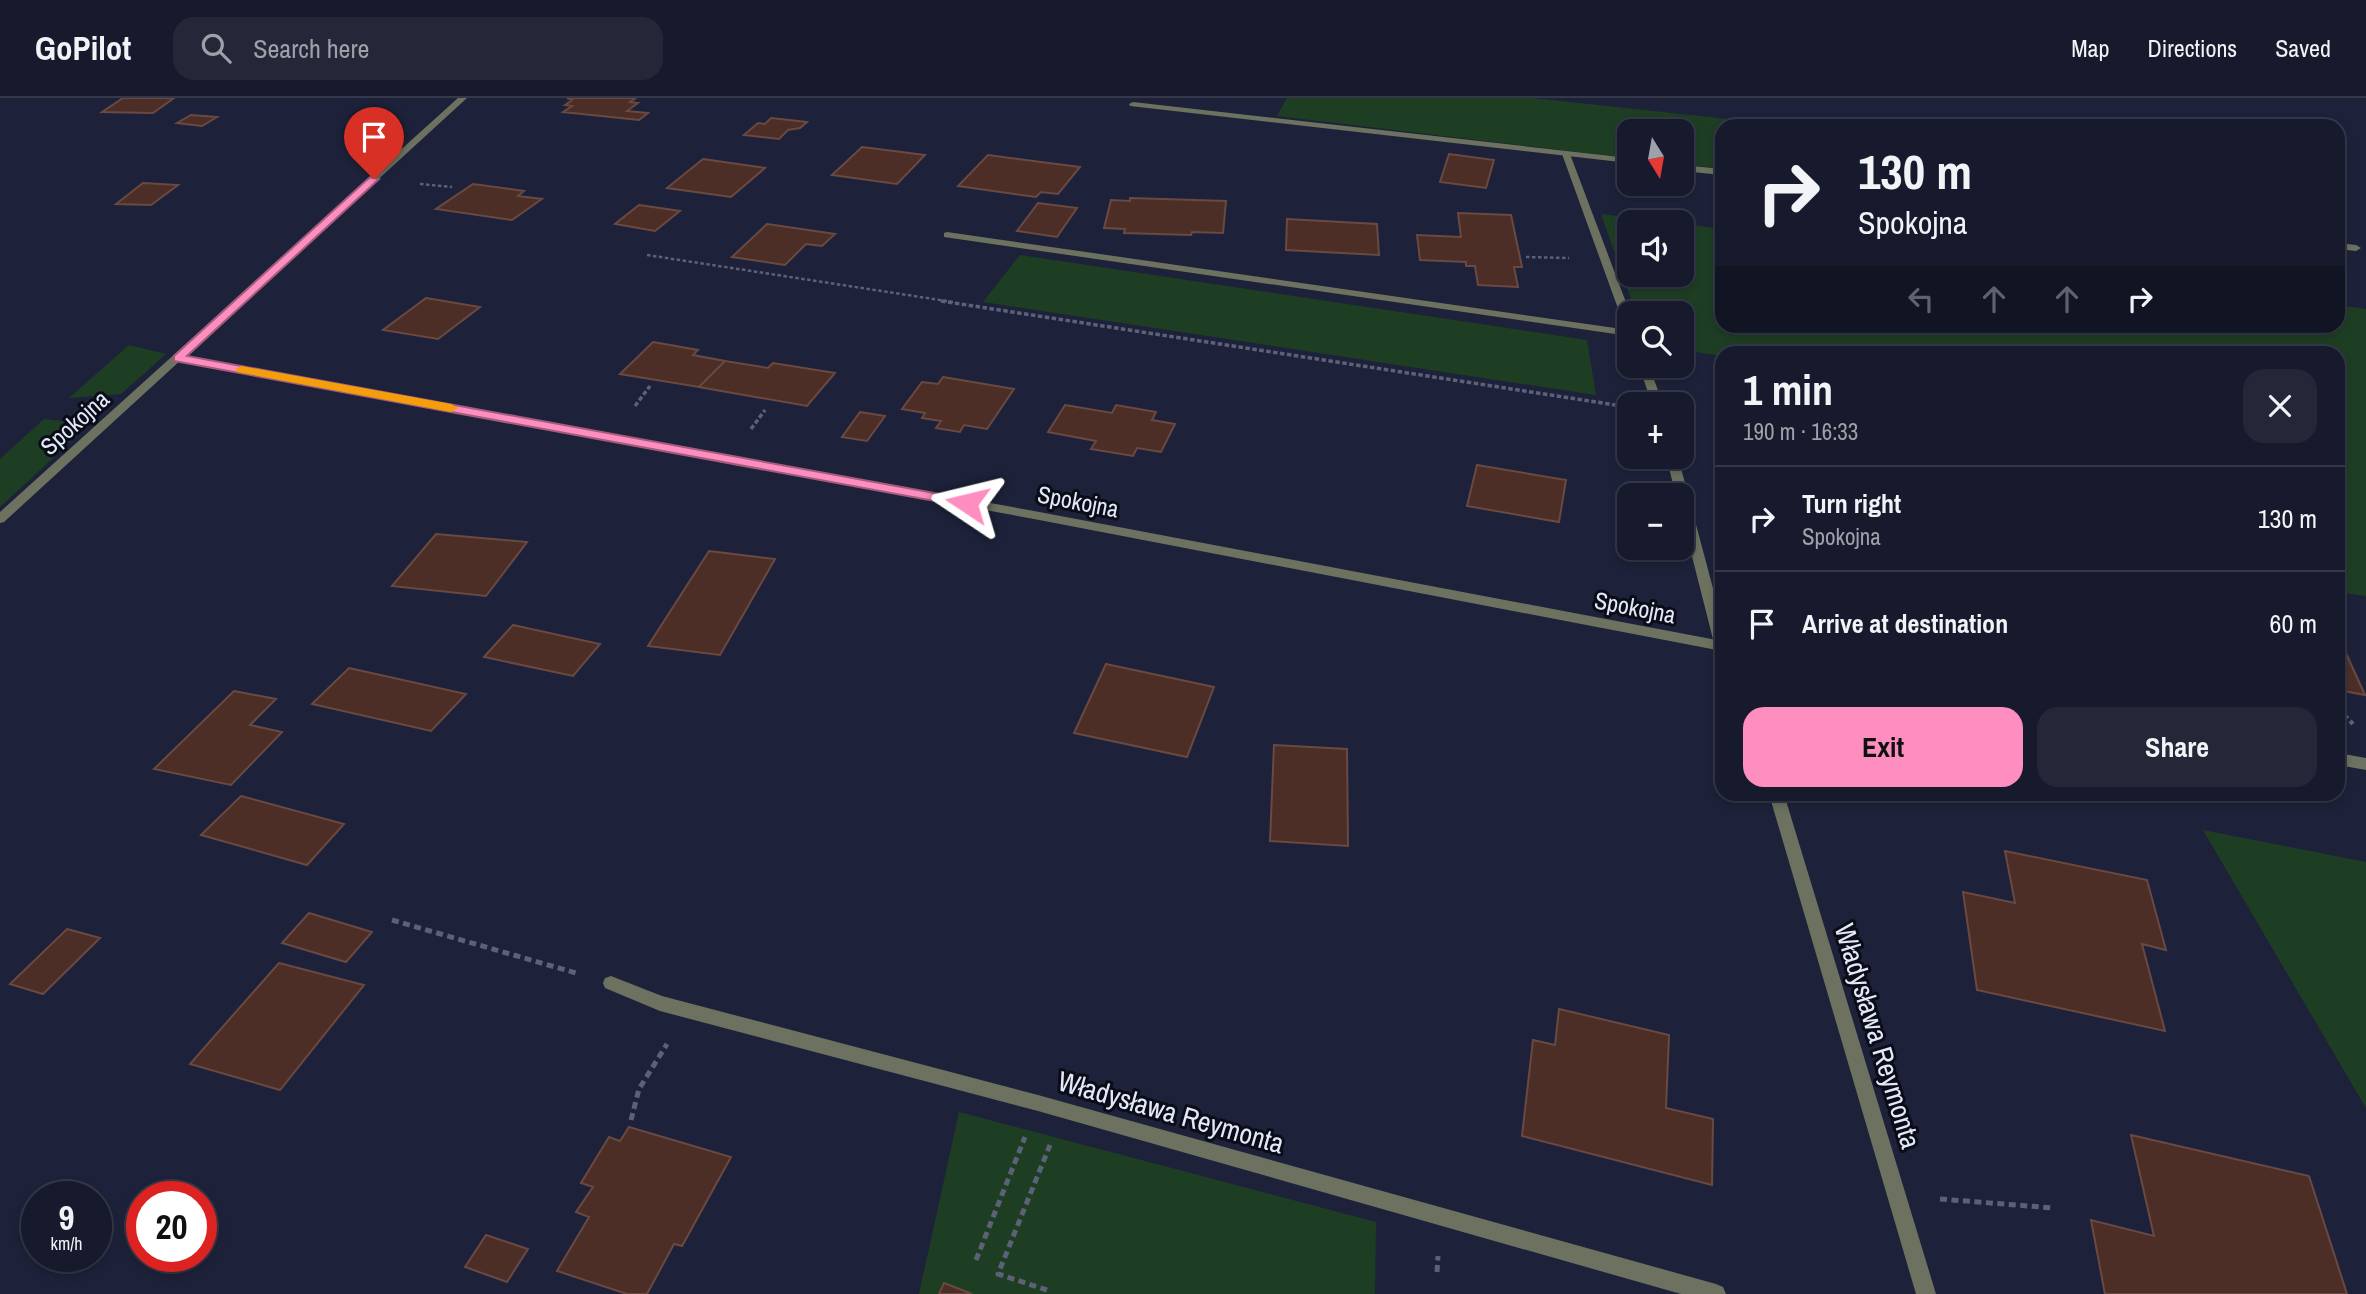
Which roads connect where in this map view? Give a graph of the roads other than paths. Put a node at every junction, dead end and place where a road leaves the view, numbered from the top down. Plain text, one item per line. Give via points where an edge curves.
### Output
1 (463, 98) edge
2 (1133, 104) dead end
3 (1566, 154) junction
4 (1617, 160) edge
5 (1694, 168) edge
6 (1715, 171) edge
7 (947, 235) dead end
8 (2345, 247) edge
9 (2356, 248) dead end
10 (1620, 301) edge
11 (1617, 331) edge
12 (178, 358) junction
13 (1675, 469) edge
14 (0, 519) edge
15 (1715, 620) edge
16 (1715, 645) edge
17 (2345, 760) edge
18 (2366, 764) edge
19 (1778, 801) edge
20 (611, 983) road end
21 (1716, 1294) edge
22 (1926, 1294) edge

1 - 12 street, Spokojna
2 - 3 street
3 - 4 street
3 - 10 street
5 - 6 street
7 - 11 street
8 - 9 street
12 - 14 street, Spokojna
12 - 16 street, Spokojna
13 - 15 street
17 - 18 street
19 - 22 street, Władysława Reymonta
20 - 21 street, Władysława Reymonta via 688,1010 1038,1103

